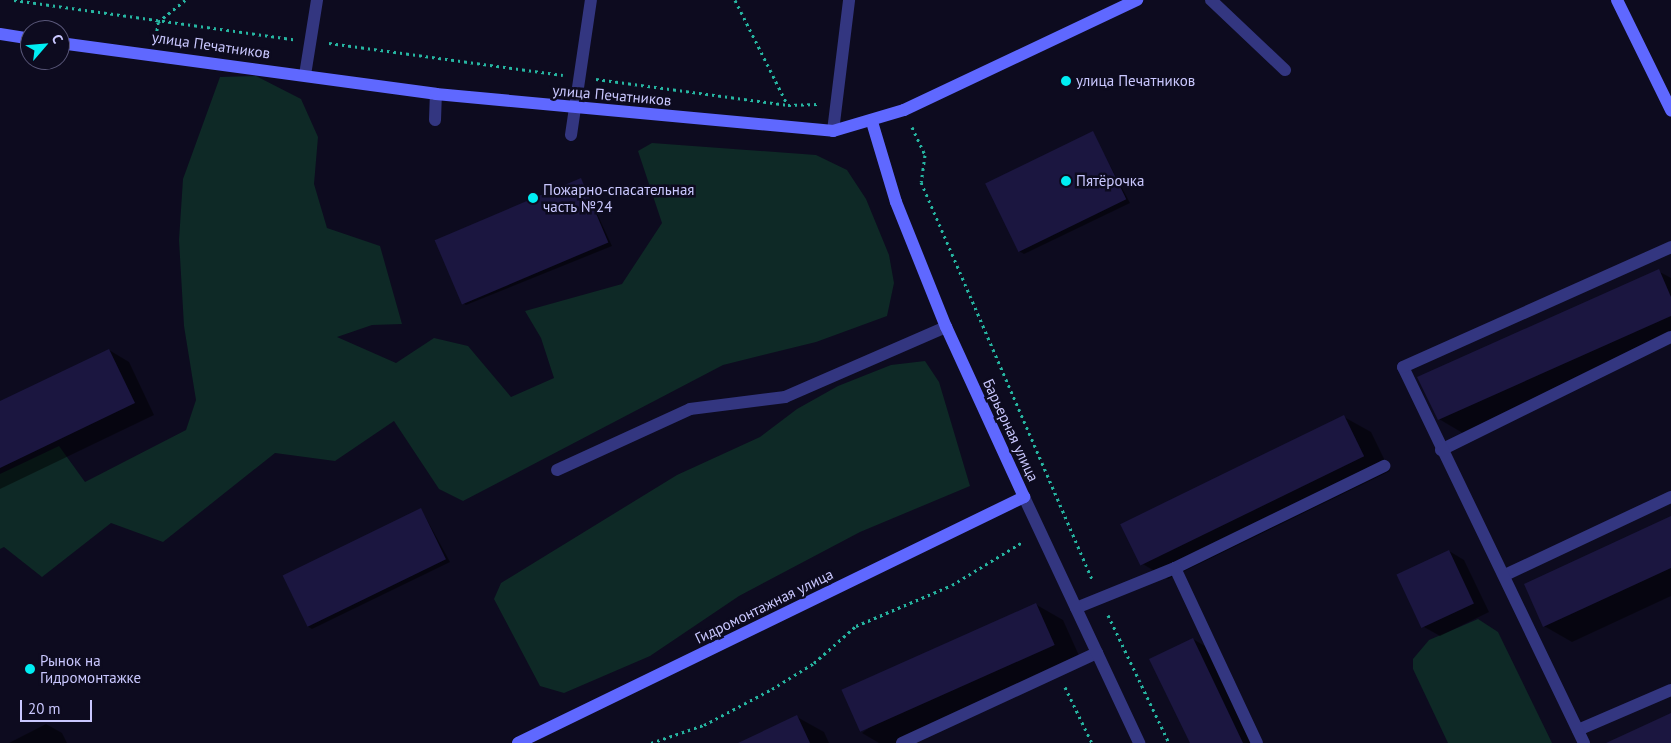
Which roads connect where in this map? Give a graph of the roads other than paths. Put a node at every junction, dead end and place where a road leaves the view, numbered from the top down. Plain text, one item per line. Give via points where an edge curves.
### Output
1 (317, 0) edge
2 (591, 0) edge
3 (849, 0) edge
4 (1138, 0) edge
5 (1211, 0) edge
6 (1617, 0) edge
7 (0, 34) edge
8 (20, 37) edge
9 (70, 43) edge
10 (1285, 70) dead end
11 (305, 75) junction
12 (436, 94) junction
13 (574, 108) junction
14 (1671, 110) edge
15 (435, 120) dead end
16 (872, 122) junction
17 (833, 131) junction
18 (572, 135) dead end
19 (1671, 247) edge
20 (946, 327) junction
21 (1671, 337) edge
22 (1442, 450) junction
23 (1384, 466) dead end
24 (557, 470) dead end
25 (1024, 497) junction
26 (1671, 497) edge
27 (1174, 568) junction
28 (1505, 575) junction
29 (1076, 608) junction
30 (1097, 653) junction
31 (1671, 690) edge
32 (1578, 730) junction
33 (518, 743) edge
34 (902, 743) edge
35 (1139, 743) edge
36 (1257, 743) edge
37 (1584, 743) edge

1 - 11 street
2 - 13 street
3 - 17 street
4 - 16 main road, улица Печатников
5 - 10 street
6 - 14 main road
7 - 8 main road
9 - 11 main road, улица Печатников
11 - 12 main road, улица Печатников
12 - 13 main road, улица Печатников
12 - 15 street
13 - 17 main road, улица Печатников
13 - 18 street
16 - 17 main road, улица Печатников
16 - 20 main road, Барьерная улица via 896,202
19 - 22 street via 1403,367
20 - 24 street via 785,396 690,409
20 - 25 main road, Барьерная улица
21 - 22 street
22 - 28 street
23 - 27 street
25 - 29 street, Барьерная улица
25 - 33 main road, Гидромонтажная улица
26 - 28 street
27 - 29 street
27 - 36 street
28 - 32 street
29 - 30 street, Барьерная улица
30 - 34 street
30 - 35 street, Барьерная улица
31 - 32 street
32 - 37 street

